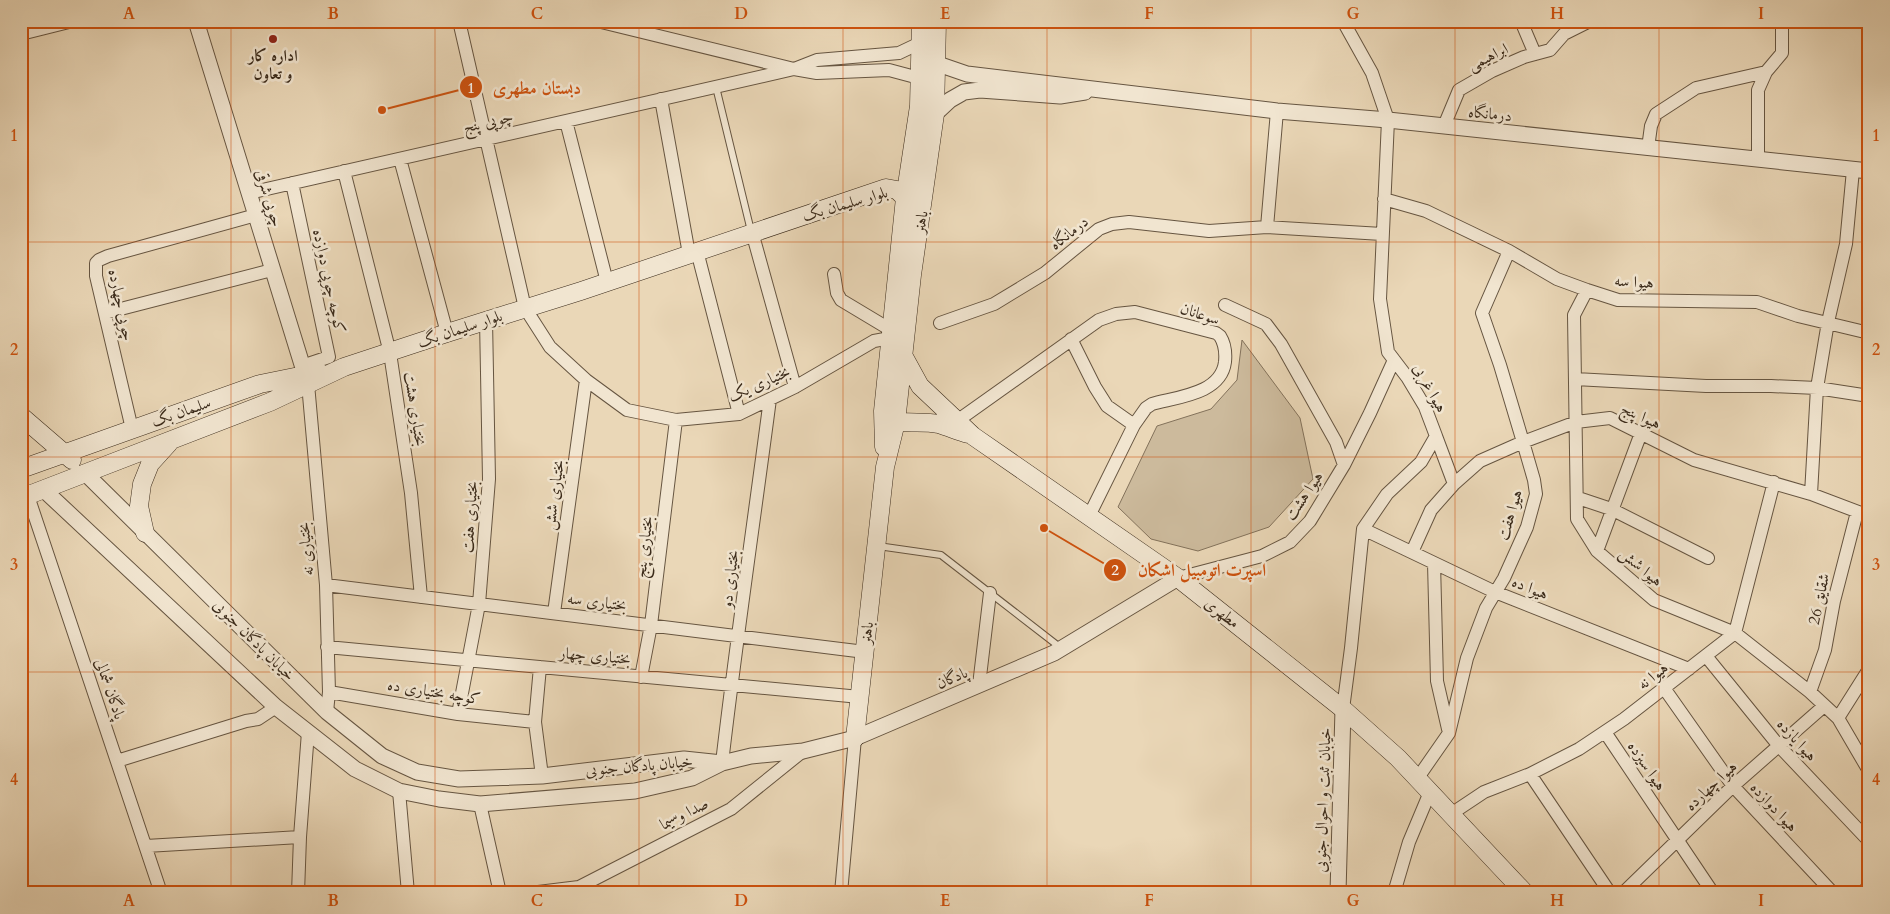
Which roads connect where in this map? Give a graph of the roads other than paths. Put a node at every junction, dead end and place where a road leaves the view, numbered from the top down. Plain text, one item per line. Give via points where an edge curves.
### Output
1 (73, 21) edge
2 (196, 21) edge
3 (459, 21) edge
4 (597, 21) edge
5 (921, 21) edge
6 (937, 21) edge
7 (1343, 21) edge
8 (1521, 21) edge
9 (1590, 21) edge
10 (1782, 21) edge
11 (21, 34) edge
12 (920, 43) junction
13 (1535, 54) junction
14 (935, 63) junction
15 (794, 69) junction
16 (1766, 72) junction
17 (919, 78) junction
18 (716, 87) junction
19 (1108, 90) junction
20 (661, 99) junction
21 (1277, 111) junction
22 (935, 114) junction
23 (1388, 120) junction
24 (566, 121) junction
25 (1444, 126) junction
26 (486, 139) junction
27 (1648, 148) junction
28 (400, 159) junction
29 (1758, 160) junction
30 (1853, 170) junction
31 (344, 171) junction
32 (1869, 171) edge
33 (292, 183) junction
34 (249, 193) junction
35 (904, 198) junction
36 (1384, 199) junction
37 (256, 215) junction
38 (1267, 226) junction
39 (752, 232) junction
40 (1382, 234) junction
41 (1510, 251) junction
42 (693, 253) junction
43 (272, 270) junction
44 (834, 274) dead end
45 (607, 282) junction
46 (1587, 290) junction
47 (1225, 305) dead end
48 (525, 308) junction
49 (105, 313) junction
50 (486, 320) junction
51 (1828, 322) junction
52 (940, 323) dead end
53 (447, 333) junction
54 (1869, 333) edge
55 (891, 334) junction
56 (1071, 339) junction
57 (390, 353) junction
58 (903, 355) junction
59 (1394, 360) junction
60 (305, 375) junction
61 (1575, 379) junction
62 (586, 380) junction
63 (795, 387) junction
64 (1817, 388) junction
65 (1869, 396) edge
66 (770, 400) junction
67 (882, 411) junction
68 (739, 414) junction
69 (21, 416) edge
70 (676, 420) junction
71 (957, 421) junction
72 (896, 422) junction
73 (1576, 422) junction
74 (1134, 425) junction
75 (132, 430) junction
76 (1641, 433) junction
77 (973, 436) junction
78 (1436, 436) junction
79 (171, 440) junction
80 (1523, 442) junction
81 (65, 453) junction
82 (1344, 465) junction
83 (885, 467) junction
84 (21, 470) edge
85 (85, 473) junction
86 (1774, 482) junction
87 (1454, 484) junction
88 (1810, 494) junction
89 (31, 495) edge
90 (1578, 498) junction
91 (1611, 509) junction
92 (1863, 514) edge
93 (1088, 516) junction
94 (1363, 529) junction
95 (145, 533) junction
96 (876, 546) junction
97 (1596, 551) junction
98 (1412, 552) junction
99 (1708, 558) dead end
100 (1434, 563) junction
101 (1178, 578) junction
102 (326, 585) junction
103 (1496, 592) junction
104 (990, 593) junction
105 (421, 597) junction
106 (479, 604) junction
107 (554, 614) junction
108 (651, 625) junction
109 (1735, 633) junction
110 (739, 636) junction
111 (327, 648) junction
112 (1062, 648) junction
113 (865, 652) junction
114 (1706, 656) junction
115 (468, 661) junction
116 (540, 667) junction
117 (1689, 669) junction
118 (1869, 669) edge
119 (641, 677) junction
120 (731, 685) junction
121 (979, 685) junction
122 (1664, 688) junction
123 (328, 692) junction
124 (1810, 692) junction
125 (860, 697) junction
126 (1824, 706) junction
127 (276, 707) junction
128 (1343, 709) junction
129 (327, 712) junction
130 (458, 714) junction
131 (1838, 718) junction
132 (535, 722) junction
133 (308, 732) junction
134 (1605, 732) junction
135 (1449, 733) junction
136 (855, 738) junction
137 (1779, 746) junction
138 (803, 751) junction
139 (117, 761) junction
140 (722, 763) junction
141 (1869, 771) edge
142 (1530, 774) junction
143 (542, 776) junction
144 (1417, 779) junction
145 (1733, 786) junction
146 (399, 790) junction
147 (1430, 792) junction
148 (480, 804) junction
149 (1451, 814) junction
150 (300, 837) junction
151 (1678, 840) junction
152 (1869, 841) edge
153 (146, 846) junction
154 (1869, 889) edge
155 (575, 890) edge
156 (161, 893) edge
157 (298, 893) edge
158 (408, 893) edge
159 (500, 893) edge
160 (530, 893) edge
161 (841, 893) edge
162 (1338, 893) edge
163 (1394, 893) edge
164 (1526, 893) edge
165 (1610, 893) edge
166 (1624, 893) edge
167 (1713, 893) edge
168 (1833, 893) edge
169 (1867, 893) edge

1 - 11 street
2 - 34 street, چوپی شرقی
3 - 26 street, بختیاری یک
4 - 15 street
5 - 12 main road, باهنر
6 - 14 main road, باهنر
7 - 23 street via 1372,73
8 - 13 street
9 - 13 street, ابراهیمی via 1564,34 1550,50
10 - 16 street via 1782,53
12 - 15 street via 899,53 817,60
12 - 17 main road, باهنر
13 - 25 street, ابراهیمی via 1492,71 1459,90
14 - 19 street, درمانگاه via 967,74
14 - 22 main road, باهنر
15 - 17 street via 818,73 889,70
15 - 18 street, چوپی پنج
16 - 27 street via 1696,88 1656,114
16 - 29 street via 1758,90
17 - 35 main road, باهنر via 919,106
18 - 20 street, چوپی پنج
18 - 39 lane
19 - 21 street, درمانگاه
19 - 22 street, درمانگاه via 1060,96 980,90 964,92
20 - 24 street, چوپی پنج
20 - 42 street
21 - 23 street, درمانگاه
21 - 38 street
22 - 58 main road, باهنر
23 - 25 street, درمانگاه
23 - 36 street, هیوا غربی
24 - 26 street, چوپی پنج
24 - 45 street
25 - 27 street, درمانگاه
26 - 28 street, چوپی پنج
26 - 48 street, بختیاری یک
27 - 29 street, درمانگاه
28 - 31 street, چوپی پنج
28 - 53 street
29 - 30 street, درمانگاه
30 - 32 street, درمانگاه
30 - 51 street via 1846,244
31 - 33 street, چوپی پنج
31 - 57 street, بختیاری هشت
33 - 34 street, چوپی پنج
33 - 60 street, کوچه چوپی دوازده via 329,357
34 - 37 street, چوپی شرقی
35 - 39 main road, بلوار سلیمان بگ via 897,190 886,188
35 - 55 main road, باهنر
36 - 40 street, هیوا غربی
36 - 41 street, هیوا سه via 1426,211
37 - 43 street, چوپی شرقی
37 - 49 street, چوپی چهارده via 99,260 96,268
38 - 40 street, درمانگاه
38 - 52 street, درمانگاه via 1209,231 1129,222 1112,224 1099,229 1046,274 994,304
39 - 42 main road, بلوار سلیمان بگ
39 - 63 street
40 - 59 street, هیوا غربی via 1380,299 1388,352
41 - 46 street, هیوا سه via 1557,279
41 - 80 street, هیوا هفت via 1482,314
42 - 45 main road, بلوار سلیمان بگ
42 - 68 street
43 - 49 street
43 - 60 street, چوپی شرقی
44 - 55 street via 841,300
45 - 48 main road, بلوار سلیمان بگ
46 - 51 street, هیوا سه via 1618,300 1757,302
46 - 61 street, هیوا شش via 1574,315
47 - 82 street via 1266,324 1282,344 1336,442
48 - 50 main road, بلوار سلیمان بگ
48 - 62 street, بختیاری یک via 550,347
49 - 75 street, چوپی چهارده
50 - 53 main road, بلوار سلیمان بگ
50 - 106 street, بختیاری هفت via 489,479
51 - 54 street, هیوا سه
51 - 64 street
53 - 57 main road, بلوار سلیمان بگ
55 - 63 street, بختیاری یک
55 - 67 main road, باهنر
56 - 71 street, سوعانان
56 - 74 street via 1107,406
56 - 74 street, سوعانان via 1099,320 1135,312 1220,336 1226,353 1224,369 1217,380 1201,391 1152,404
57 - 60 main road, بلوار سلیمان بگ
57 - 105 street, بختیاری هشت via 411,493
58 - 71 main road, مطهری via 920,386
58 - 72 main road, باهنر
59 - 78 street, هیوا غربی via 1425,407
59 - 82 street, هیوا هشت
60 - 75 main road, سلیمان بگ via 260,384
60 - 79 main road, بلوار سلیمان بگ via 270,402
60 - 102 street, بختیاری نه
61 - 64 street
61 - 73 street, هیوا شش
62 - 70 street, بختیاری یک via 627,410
62 - 107 street, بختیاری شش
63 - 66 street, بختیاری یک
64 - 65 street
64 - 88 street
66 - 68 street, بختیاری یک
66 - 110 street, بختیاری دو
67 - 72 main road
67 - 83 main road, باهنر
68 - 70 street, بختیاری یک
69 - 81 main road, خیابان پادگان جنوبی
70 - 108 street, بختیاری پنج
71 - 77 main road, مطهری
72 - 77 main road via 937,424
72 - 83 main road, باهنر
73 - 76 street, هیوا پنج via 1610,418
73 - 80 street, هیوا پنج
73 - 90 street, هیوا شش
74 - 93 street, سوعانان
75 - 81 main road, سلیمان بگ
76 - 86 street, هیوا پنج via 1694,460
76 - 91 street
77 - 93 main road, مطهری
78 - 87 street
78 - 94 street, هیوا غربی via 1421,462 1387,494
79 - 85 main road, بلوار سلیمان بگ
79 - 95 main road via 150,464 142,484 139,506
80 - 87 street, هیوا پنج via 1480,461
80 - 103 street, هیوا هفت via 1536,494 1527,527
81 - 84 main road, سلیمان بگ
81 - 85 main road, خیابان پادگان جنوبی
82 - 101 street, هیوا هشت via 1310,521 1290,542 1262,556
83 - 96 main road, باهنر
84 - 89 main road
85 - 89 main road, بلوار سلیمان بگ
85 - 95 street, خیابان پادگان جنوبی
86 - 88 street, هیوا پنج
86 - 109 street
87 - 98 street, هیوا پنج via 1431,510
88 - 92 street, هیوا پنج
89 - 127 street, خیابان پادگان جنوبی
89 - 139 street, پادگان شمالی
90 - 91 street
90 - 97 street, هیوا شش via 1577,519
91 - 97 street
91 - 99 street
92 - 124 street, شقایق 26 via 1834,601 1825,650
93 - 101 main road, مطهری
94 - 98 street, هیوا ده
94 - 128 street, هیوا غربی
95 - 129 street, خیابان پادگان جنوبی
96 - 104 lane via 941,555
96 - 113 main road, باهنر
97 - 109 street, هیوا شش via 1654,600
98 - 100 street, هیوا ده
100 - 103 street, هیوا ده
100 - 135 street via 1437,681
101 - 112 street, پادگان
101 - 128 main road, مطهری
102 - 105 street, بختیاری سه
102 - 111 street, بختیاری نه
103 - 117 street, هیوا ده
103 - 135 street, هیوا هفت via 1486,608 1467,658
104 - 112 lane
104 - 121 street
105 - 106 street, بختیاری سه
106 - 107 street, بختیاری سه
106 - 115 street, بختیاری هفت
107 - 108 street, بختیاری سه
108 - 110 street, بختیاری سه
108 - 119 street, بختیاری پنج
109 - 114 street, هیوا نه
109 - 124 street, هیوا شش
110 - 113 street, بختیاری سه
110 - 120 street, بختیاری دو
111 - 115 street, بختیاری چهار
111 - 123 street, بختیاری نه
112 - 121 street, پادگان
113 - 125 main road, باهنر
114 - 117 street, هیوا نه
114 - 137 street, هیوا یازده
115 - 116 street, بختیاری چهار
115 - 130 street, بختیاری هفت
116 - 119 street, بختیاری چهار
116 - 132 street
117 - 122 street, هیوا نه
118 - 131 street
119 - 120 street, بختیاری چهار
120 - 125 street, بختیاری چهار
120 - 140 street, بختیاری دو
121 - 136 street, پادگان
122 - 134 street, هیوا نه
122 - 145 street, هیوا دوازده
123 - 129 street, بختیاری نه
123 - 130 street, کوچه بختیاری ده
124 - 126 street, هیوا شش
125 - 136 main road, باهنر
126 - 131 street, هیوا شش
126 - 137 street, هیوا چهارده
127 - 133 street, خیابان پادگان جنوبی
127 - 139 street via 258,719
128 - 144 main road, مطهری
128 - 162 street, خیابان ثبت و احوال جنوبی
129 - 143 street, خیابان پادگان جنوبی via 382,756 417,772 459,779
130 - 132 street, کوچه بختیاری ده
131 - 141 street, هیوا شش
132 - 143 street
133 - 146 street, خیابان پادگان جنوبی via 355,769
133 - 150 street
134 - 142 street, هیوا نه
134 - 151 street, هیوا سیزده
135 - 144 street, هیوا هفت
136 - 138 street, پادگان
136 - 161 street
137 - 145 street, هیوا چهارده
137 - 152 street, هیوا یازده
138 - 140 street, پادگان via 752,756
138 - 155 street, صدا وسیما via 731,809
139 - 153 street, پادگان شمالی
140 - 143 street, خیابان پادگان جنوبی via 684,759
140 - 148 street, خیابان پادگان جنوبی via 692,778 635,791
142 - 149 street, هیوا نه via 1484,792
142 - 165 street
144 - 147 main road, مطهری
145 - 151 street, هیوا چهارده
145 - 168 street, هیوا دوازده
146 - 148 street, خیابان پادگان جنوبی
146 - 158 street
147 - 149 main road, مطهری
147 - 163 street via 1409,842
148 - 159 street
149 - 164 main road, مطهری
150 - 153 street
150 - 157 street
151 - 166 street, هیوا چهارده
151 - 167 street, هیوا سیزده
153 - 156 street, پادگان شمالی
154 - 169 main road
155 - 160 street

